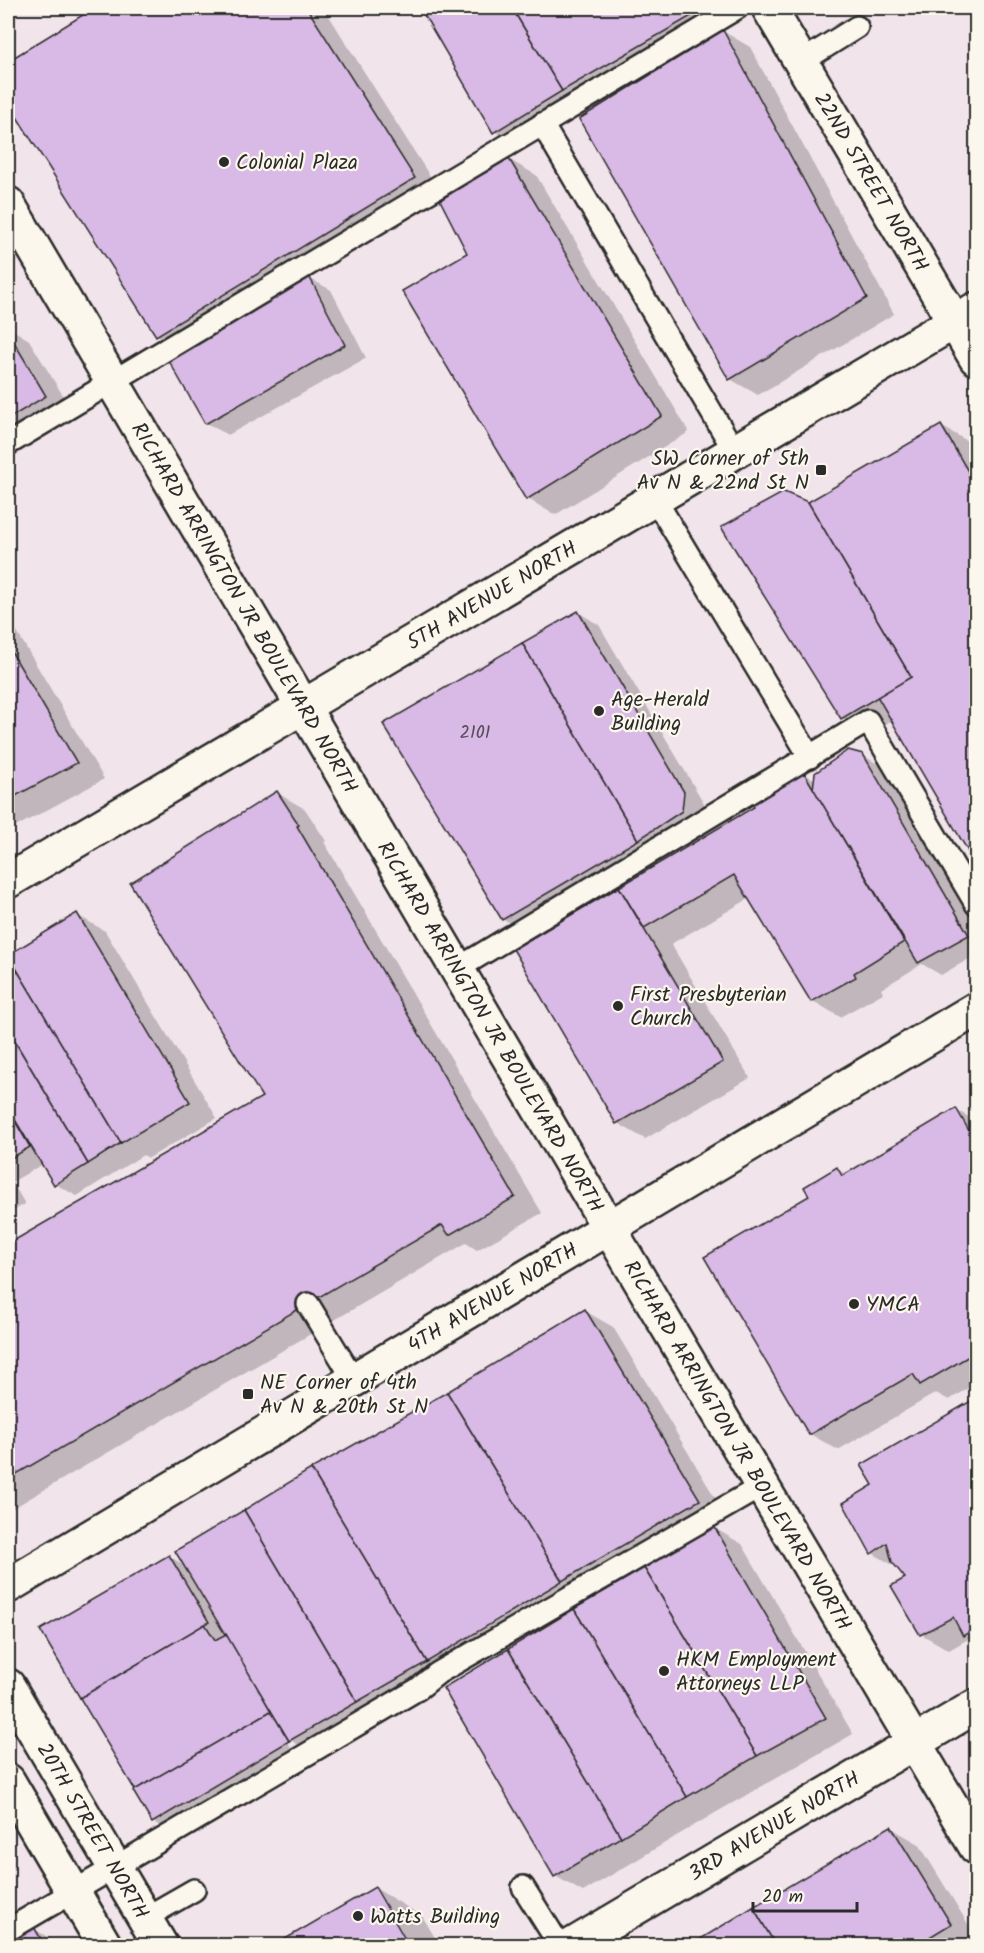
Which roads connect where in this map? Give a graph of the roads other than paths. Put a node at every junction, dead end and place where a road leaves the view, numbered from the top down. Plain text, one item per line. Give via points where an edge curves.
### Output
1 (737, 8) edge
2 (769, 8) edge
3 (857, 27) dead end
4 (801, 62) junction
5 (543, 124) junction
6 (8, 204) edge
7 (966, 316) edge
8 (976, 358) edge
9 (111, 382) junction
10 (8, 444) edge
11 (735, 452) junction
12 (655, 499) junction
13 (303, 707) junction
14 (810, 757) junction
15 (8, 881) edge
16 (976, 904) edge
17 (457, 969) junction
18 (976, 1010) edge
19 (609, 1228) junction
20 (308, 1304) dead end
21 (354, 1380) junction
22 (762, 1486) junction
23 (8, 1586) edge
24 (8, 1686) edge
25 (976, 1706) edge
26 (915, 1743) junction
27 (8, 1781) edge
28 (976, 1847) edge
29 (114, 1866) junction
30 (523, 1887) dead end
31 (194, 1890) dead end
32 (73, 1891) junction
33 (8, 1930) edge
34 (153, 1932) edge
35 (105, 1946) edge
36 (560, 1946) edge
37 (571, 1946) edge

1 - 5 lane
2 - 4 main road, 22ND STREET NORTH
3 - 4 lane
4 - 7 main road, 22ND STREET NORTH
5 - 9 lane
5 - 11 lane
6 - 9 main road, RICHARD ARRINGTON JR BOULEVARD NORTH
7 - 8 main road, 22ND STREET NORTH
7 - 11 main road, 5TH AVENUE NORTH
9 - 10 lane
9 - 13 main road, RICHARD ARRINGTON JR BOULEVARD NORTH
11 - 12 main road, 5TH AVENUE NORTH
12 - 13 main road, 5TH AVENUE NORTH
12 - 14 lane
13 - 15 main road, 5TH AVENUE NORTH
13 - 17 main road, RICHARD ARRINGTON JR BOULEVARD NORTH
14 - 16 lane via 868,721
14 - 17 lane
17 - 19 main road, RICHARD ARRINGTON JR BOULEVARD NORTH
18 - 19 main road, 4TH AVENUE NORTH
19 - 21 main road, 4TH AVENUE NORTH
19 - 22 main road, RICHARD ARRINGTON JR BOULEVARD NORTH
20 - 21 lane
21 - 23 main road, 4TH AVENUE NORTH
22 - 26 main road, RICHARD ARRINGTON JR BOULEVARD NORTH
22 - 29 lane
24 - 29 main road, 20TH STREET NORTH
25 - 26 main road, 3RD AVENUE NORTH
26 - 28 main road, RICHARD ARRINGTON JR BOULEVARD NORTH
26 - 37 main road, 3RD AVENUE NORTH
27 - 32 main road
29 - 32 lane
29 - 34 main road, 20TH STREET NORTH
30 - 36 lane
31 - 34 lane
32 - 33 lane
32 - 35 main road

